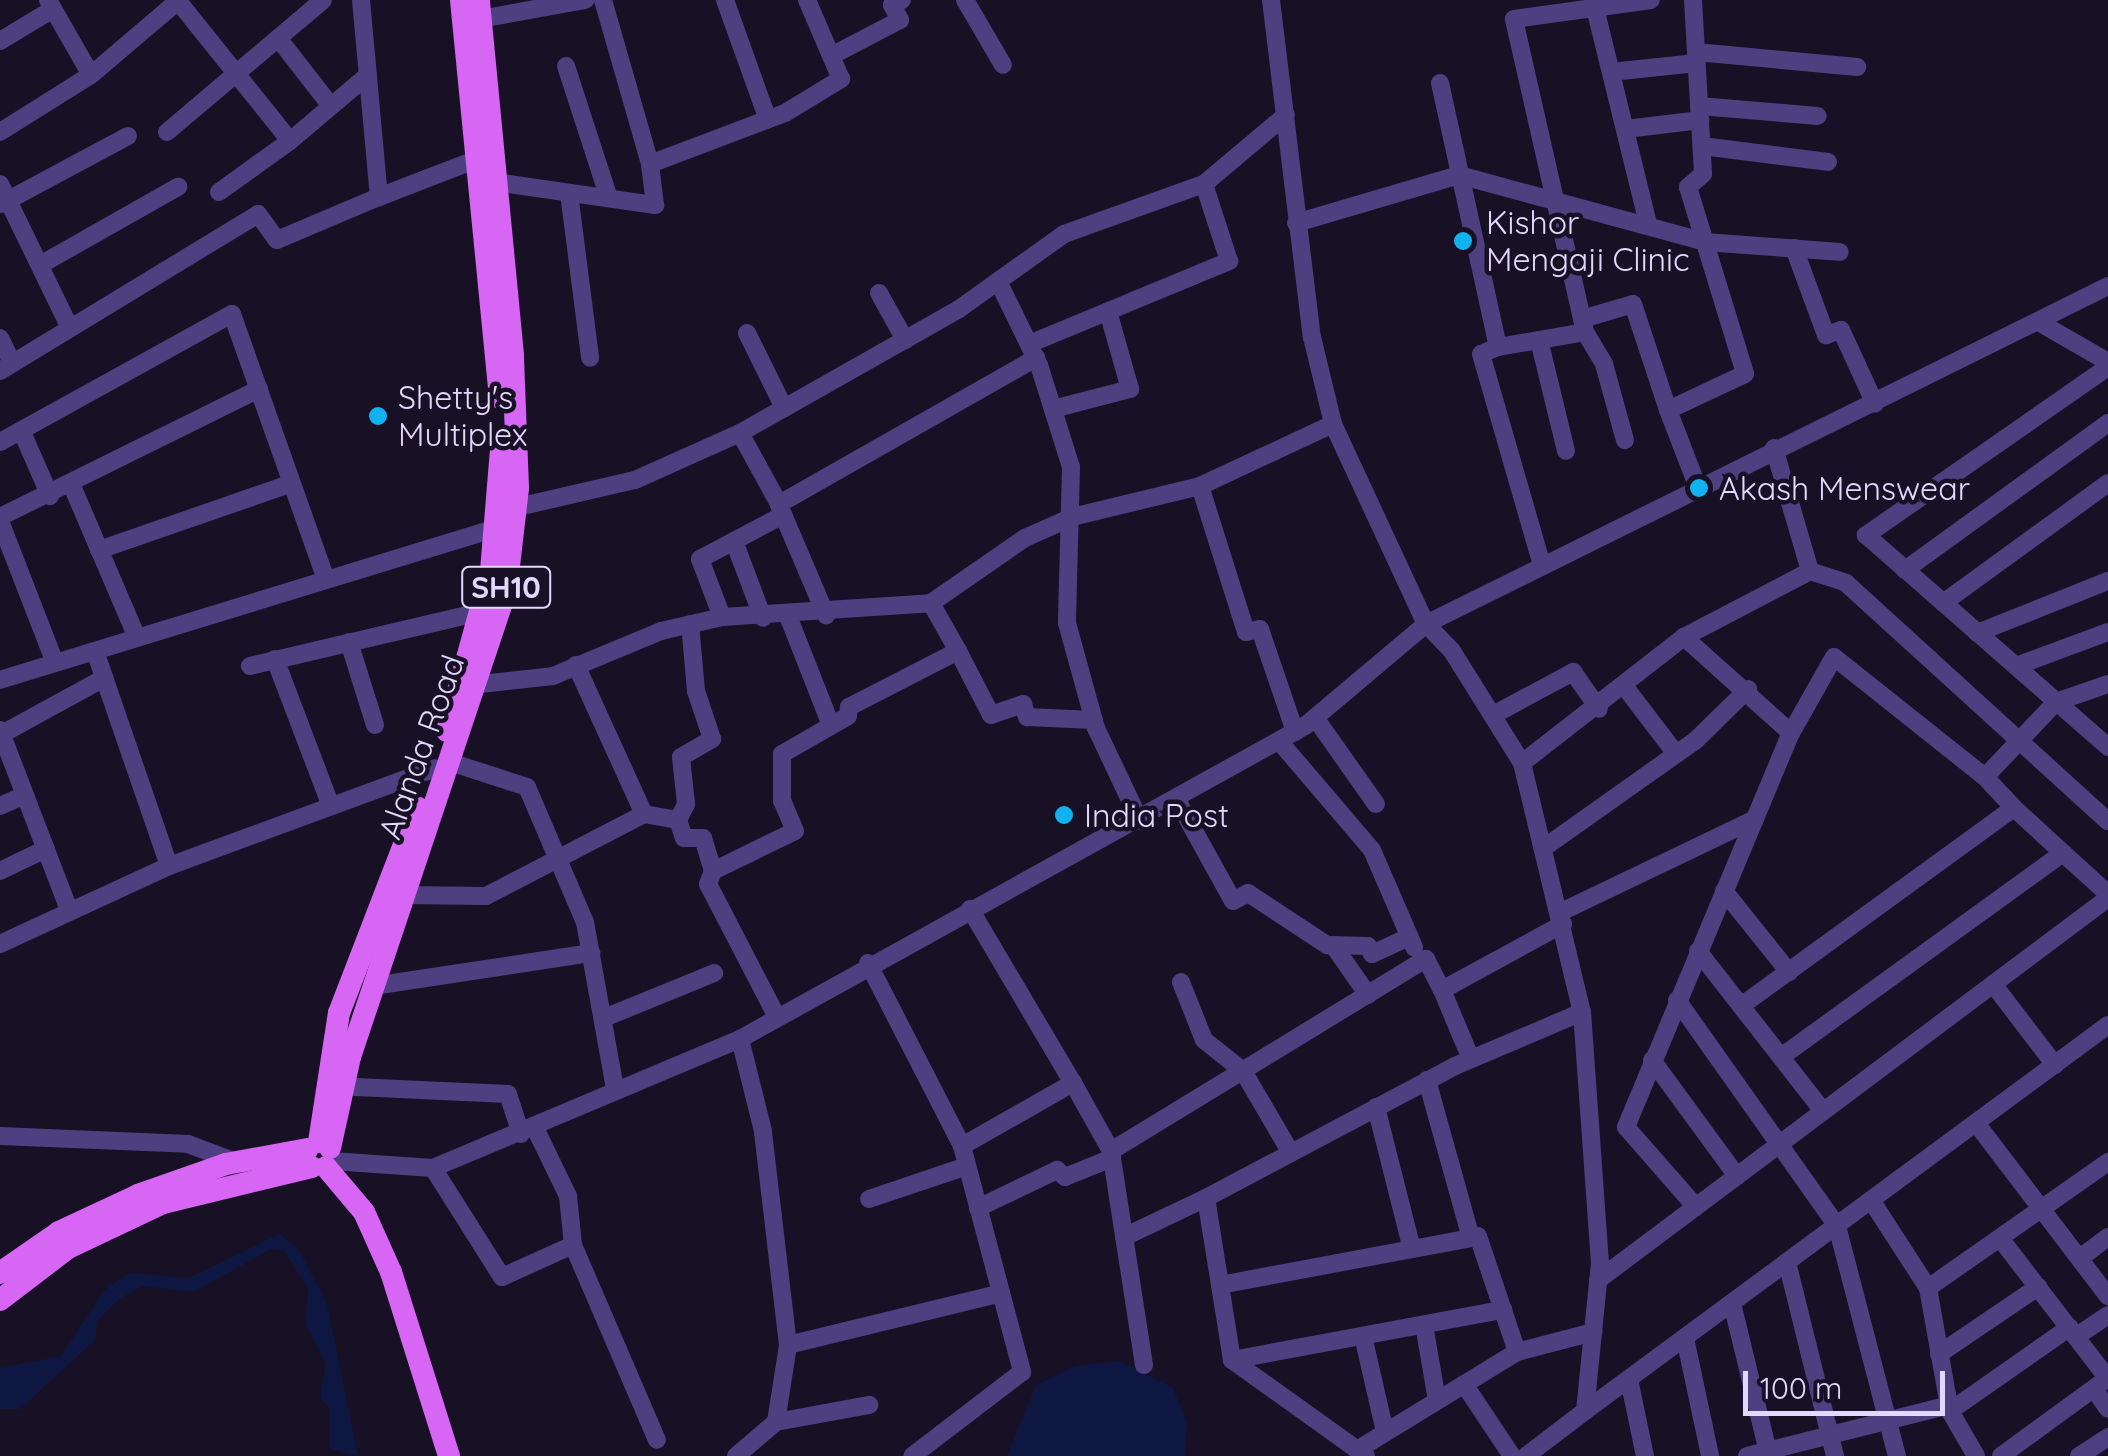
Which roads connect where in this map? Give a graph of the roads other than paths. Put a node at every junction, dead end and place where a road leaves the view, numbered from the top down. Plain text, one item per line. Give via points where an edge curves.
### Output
1 (178, 0) edge
2 (323, 0) edge
3 (362, 0) edge
4 (461, 0) edge
5 (586, 0) edge
6 (603, 0) edge
7 (725, 0) edge
8 (829, 0) edge
9 (902, 0) edge
10 (966, 0) edge
11 (1271, 0) edge
12 (1652, 0) edge
13 (1693, 0) edge
14 (50, 4) edge
15 (808, 4) edge
16 (1595, 8) junction
17 (480, 10) edge
18 (278, 38) junction
19 (0, 41) edge
20 (831, 56) junction
21 (1696, 58) junction
22 (1003, 65) dead end
23 (566, 66) dead end
24 (1857, 67) dead end
25 (1612, 72) junction
26 (236, 74) junction
27 (91, 75) junction
28 (368, 75) junction
29 (1440, 83) dead end
30 (331, 106) junction
31 (1700, 113) junction
32 (1286, 115) junction
33 (1818, 116) dead end
34 (768, 120) junction
35 (1626, 129) junction
36 (0, 132) edge
37 (168, 132) dead end
38 (128, 136) dead end
39 (290, 140) junction
40 (1702, 146) junction
41 (475, 160) junction
42 (1828, 162) dead end
43 (650, 164) junction
44 (1458, 175) junction
45 (495, 182) junction
46 (1204, 184) junction
47 (178, 187) dead end
48 (219, 192) dead end
49 (569, 192) junction
50 (3, 196) edge
51 (1556, 196) junction
52 (379, 197) junction
53 (609, 198) junction
54 (1296, 223) junction
55 (1648, 224) junction
56 (1705, 242) junction
57 (1794, 248) junction
58 (1840, 252) dead end
59 (40, 265) junction
60 (998, 282) junction
61 (2108, 286) edge
62 (879, 293) dead end
63 (1108, 311) junction
64 (2042, 324) junction
65 (1583, 326) junction
66 (70, 328) junction
67 (748, 333) dead end
68 (0, 338) edge
69 (905, 340) junction
70 (1540, 340) junction
71 (1498, 348) junction
72 (1032, 351) junction
73 (590, 358) dead end
74 (2108, 365) edge
75 (6, 367) edge
76 (259, 389) junction
77 (1875, 404) junction
78 (784, 408) junction
79 (1053, 408) junction
80 (1668, 410) junction
81 (508, 420) junction
82 (2108, 423) edge
83 (1334, 424) junction
84 (22, 432) junction
85 (740, 433) junction
86 (1625, 440) dead end
87 (0, 442) edge
88 (1774, 448) junction
89 (1566, 450) dead end
90 (292, 483) junction
91 (2108, 483) edge
92 (1697, 485) junction
93 (72, 486) junction
94 (1200, 486) junction
95 (50, 496) junction
96 (781, 510) junction
97 (506, 517) junction
98 (1072, 517) junction
99 (0, 519) edge
100 (734, 541) junction
101 (100, 550) junction
102 (1542, 565) junction
103 (1905, 570) junction
104 (1810, 572) junction
105 (326, 579) junction
106 (2108, 581) edge
107 (932, 603) junction
108 (1944, 603) junction
109 (482, 612) junction
110 (826, 615) junction
111 (788, 616) junction
112 (722, 617) junction
113 (763, 618) junction
114 (690, 624) junction
115 (1426, 624) junction
116 (1977, 632) junction
117 (2108, 632) edge
118 (1684, 637) junction
119 (137, 638) junction
120 (350, 642) junction
121 (958, 650) junction
122 (95, 651) junction
123 (275, 659) junction
124 (54, 663) junction
125 (576, 665) junction
126 (250, 666) dead end
127 (2016, 666) junction
128 (478, 671) junction
129 (104, 678) junction
130 (0, 680) edge
131 (2108, 684) edge
132 (1626, 687) junction
133 (1748, 690) junction
134 (2056, 702) junction
135 (1599, 709) junction
136 (1495, 714) junction
137 (1316, 718) junction
138 (1094, 720) junction
139 (375, 725) dead end
140 (832, 725) junction
141 (1, 733) edge
142 (1791, 733) junction
143 (1287, 737) junction
144 (2021, 740) junction
145 (2108, 747) edge
146 (1676, 754) junction
147 (1522, 763) junction
148 (442, 765) junction
149 (1985, 777) junction
150 (25, 795) junction
151 (1177, 800) junction
152 (330, 804) junction
153 (1376, 804) dead end
154 (0, 806) edge
155 (2014, 808) junction
156 (644, 814) junction
157 (1755, 819) junction
158 (678, 820) junction
159 (1140, 821) junction
160 (2108, 821) edge
161 (1545, 847) junction
162 (46, 849) junction
163 (2063, 853) junction
164 (559, 856) junction
165 (168, 866) junction
166 (0, 871) edge
167 (713, 871) junction
168 (1724, 890) junction
169 (401, 895) junction
170 (2108, 896) edge
171 (69, 910) junction
172 (970, 910) junction
173 (1562, 918) junction
174 (1409, 936) junction
175 (0, 944) edge
176 (1333, 945) junction
177 (1698, 950) junction
178 (592, 954) junction
179 (1420, 962) junction
180 (868, 963) junction
181 (1789, 972) junction
182 (714, 973) dead end
183 (1181, 982) dead end
184 (1992, 984) junction
185 (373, 986) junction
186 (1442, 990) junction
187 (1368, 994) junction
188 (1677, 1000) junction
189 (1742, 1006) junction
190 (1582, 1012) junction
191 (777, 1017) junction
192 (604, 1018) junction
193 (2108, 1025) edge
194 (740, 1039) junction
195 (1781, 1057) junction
196 (1471, 1059) junction
197 (1652, 1060) junction
198 (2055, 1065) junction
199 (1243, 1070) junction
200 (1427, 1080) junction
201 (1073, 1082) junction
202 (334, 1086) junction
203 (615, 1088) junction
204 (1376, 1107) junction
205 (1823, 1112) junction
206 (1976, 1122) junction
207 (1626, 1126) junction
208 (528, 1131) junction
209 (0, 1136) edge
210 (1593, 1137) junction
211 (1780, 1143) junction
212 (962, 1146) junction
213 (1291, 1153) junction
214 (1112, 1154) junction
215 (321, 1156) junction
216 (236, 1162) junction
217 (2108, 1162) edge
218 (968, 1166) junction
219 (433, 1168) junction
220 (1737, 1176) junction
221 (1206, 1198) junction
222 (868, 1199) dead end
223 (1871, 1200) junction
224 (1696, 1206) junction
225 (978, 1208) junction
226 (2044, 1211) junction
227 (1837, 1226) junction
228 (1124, 1237) junction
229 (2108, 1237) edge
230 (1471, 1238) junction
231 (2003, 1242) junction
232 (574, 1245) junction
233 (1412, 1249) junction
234 (2080, 1258) junction
235 (1787, 1262) junction
236 (0, 1273) edge
237 (1598, 1280) junction
238 (1220, 1285) junction
239 (2038, 1287) junction
240 (1928, 1288) junction
241 (1001, 1293) junction
242 (2108, 1296) edge
243 (0, 1300) edge
244 (1732, 1303) junction
245 (1502, 1310) junction
246 (2108, 1315) edge
247 (1424, 1324) junction
248 (2074, 1331) junction
249 (1593, 1332) junction
250 (1363, 1336) junction
251 (1685, 1338) junction
252 (788, 1344) junction
253 (1517, 1352) junction
254 (1939, 1354) junction
255 (1232, 1360) junction
256 (1144, 1365) dead end
257 (1628, 1379) junction
258 (2103, 1382) edge
259 (1464, 1384) junction
260 (1438, 1400) junction
261 (870, 1405) dead end
262 (1950, 1408) junction
263 (2108, 1410) edge
264 (1586, 1411) junction
265 (776, 1422) junction
266 (1889, 1422) junction
267 (1385, 1432) junction
268 (1831, 1436) junction
269 (2108, 1437) edge
270 (657, 1440) dead end
271 (1361, 1453) edge
272 (1769, 1453) edge
273 (450, 1456) edge
274 (736, 1456) edge
275 (912, 1456) edge
276 (1512, 1456) edge
277 (1526, 1456) edge
278 (1645, 1456) edge
279 (1710, 1456) edge
280 (1747, 1456) edge
281 (1836, 1456) edge
282 (1897, 1456) edge
283 (1976, 1456) edge
284 (2001, 1456) edge
285 (2079, 1456) edge

1 - 26 street
1 - 27 street
2 - 18 street
3 - 28 street
4 - 41 main road, Alanda Road / SH10
5 - 17 street
6 - 43 street
7 - 34 street
8 - 15 street
9 - 20 street via 892,5 900,20
10 - 22 street
11 - 32 street
12 - 16 street
13 - 21 street
14 - 19 street
14 - 27 street
15 - 20 street
16 - 25 street
16 - 51 street via 1514,19
17 - 45 main road, Alanda Road / SH10
18 - 26 street
18 - 30 street
20 - 34 street via 841,78
21 - 24 street
21 - 25 street
21 - 31 street
23 - 53 street
25 - 35 street
26 - 37 street
26 - 39 street
27 - 36 street
28 - 30 street
28 - 52 street
29 - 44 street
30 - 39 street
31 - 33 street
31 - 35 street
31 - 40 street
32 - 46 street
32 - 54 street
34 - 43 street
35 - 55 street
38 - 50 street
39 - 48 street
40 - 42 street
40 - 56 street via 1703,174 1688,187
41 - 52 street
41 - 81 main road, Alanda Road / SH10
43 - 53 street via 655,206
44 - 51 street
44 - 54 street
44 - 71 street
45 - 49 street
45 - 81 main road, Alanda Road / SH10
46 - 60 street via 1064,234
46 - 63 street via 1229,261
47 - 59 street
49 - 53 street
49 - 73 street
50 - 59 street
51 - 55 street
51 - 65 street
52 - 66 street via 278,240 258,214
54 - 83 street
55 - 56 street
56 - 57 street
56 - 80 street via 1745,374
57 - 58 street
57 - 77 street via 1826,336 1841,330
59 - 66 street
60 - 69 street
60 - 72 street
61 - 64 street
62 - 69 street
63 - 72 street
63 - 79 street via 1130,389
64 - 74 street
64 - 77 street
65 - 70 street
65 - 80 street via 1632,304
65 - 86 street via 1604,364
66 - 75 street
67 - 78 street
68 - 75 street
69 - 78 street
70 - 71 street
70 - 89 street
71 - 102 street via 1481,354
72 - 79 street
72 - 96 street
74 - 103 street via 1866,535
76 - 84 street via 232,314
76 - 90 street
76 - 93 street
77 - 88 street
78 - 85 street
79 - 98 street via 1071,467
80 - 92 street
81 - 97 main road, Alanda Road / SH10
82 - 103 street
83 - 94 street
83 - 115 street
84 - 87 street
84 - 95 street
85 - 96 street
85 - 97 street via 635,480
88 - 92 street
88 - 104 street
90 - 101 street
90 - 105 street
91 - 108 street
92 - 102 street
93 - 95 street
93 - 101 street
94 - 98 street
94 - 143 street via 1246,632 1260,630
95 - 99 street
96 - 100 street
96 - 110 street
97 - 105 street
97 - 109 main road, Alanda Road / SH10
97 - 128 main road, Alanda Road / SH10
98 - 107 street via 1025,538
98 - 138 street via 1066,624
99 - 124 street
100 - 112 street via 700,559
100 - 113 street
101 - 119 street
102 - 115 street
103 - 108 street
104 - 118 street
104 - 144 street via 1846,583
105 - 119 street
106 - 116 street
107 - 110 street
107 - 121 street
108 - 116 street
109 - 120 street
109 - 128 main road, Alanda Road / SH10
110 - 111 street
111 - 113 street
111 - 140 street
112 - 113 street
112 - 114 street
114 - 125 street
114 - 158 street via 696,690 712,738 681,757 686,804
115 - 136 street
115 - 137 street
116 - 127 street
117 - 127 street
118 - 132 street
118 - 133 street
119 - 122 street
120 - 123 street
120 - 139 street
121 - 138 street via 991,715 1023,704 1027,717
121 - 140 street via 848,707
122 - 124 street
122 - 129 street
123 - 126 street
123 - 152 street
124 - 130 street
125 - 128 street via 553,676
125 - 156 street
127 - 134 street
128 - 148 main road, Alanda Road / SH10
129 - 141 street
129 - 165 street
131 - 134 street
132 - 135 street
132 - 146 street
133 - 142 street
133 - 146 street
134 - 144 street
134 - 145 street
135 - 136 street via 1573,672
135 - 147 street
136 - 147 street
137 - 143 street
137 - 153 street
138 - 159 street
140 - 167 street via 782,754 782,801 795,831
141 - 150 street
142 - 149 street via 1834,657
142 - 157 street
143 - 151 street
143 - 174 street via 1372,850
144 - 149 street
144 - 160 street
146 - 161 street
147 - 161 street
148 - 152 street
148 - 164 street via 522,781
148 - 169 main road, Alanda Road / SH10
148 - 202 main road, Alanda Road / SH10 via 356,960
149 - 155 street
150 - 154 street
150 - 162 street
151 - 159 street
151 - 176 street via 1232,900 1248,892
152 - 165 street
155 - 163 street
155 - 181 street
156 - 158 street
156 - 164 street
157 - 168 street
157 - 173 street
158 - 167 street via 684,838 703,838
159 - 172 street
161 - 173 street
162 - 166 street
162 - 171 street
163 - 170 street
163 - 195 street
164 - 169 street via 486,896
164 - 178 street
165 - 171 street
167 - 191 street via 708,884
168 - 177 street
168 - 181 street
169 - 185 main road, Alanda Road / SH10
170 - 184 street
171 - 175 street
172 - 180 street
172 - 201 street
173 - 186 street
173 - 190 street
174 - 176 street via 1372,954 1368,946
174 - 179 street
176 - 187 street
177 - 188 street
177 - 189 street
178 - 185 street
178 - 192 street
179 - 186 street via 1426,959
179 - 187 street
180 - 191 street
180 - 212 street
181 - 189 street
182 - 192 street
183 - 199 street via 1204,1040
184 - 198 street
184 - 205 street
185 - 202 main road, Alanda Road / SH10
186 - 196 street
187 - 199 street
188 - 197 street
188 - 211 street
189 - 195 street
190 - 196 street
190 - 210 street
191 - 194 street
192 - 203 street
193 - 198 street
194 - 203 street
194 - 252 street via 763,1131
195 - 205 street
196 - 200 street
197 - 207 street
197 - 220 street
198 - 206 street
199 - 213 street
199 - 214 street
200 - 204 street
200 - 230 street
201 - 212 street
201 - 214 street
202 - 208 street via 508,1094
202 - 215 main road, Alanda Road / SH10
203 - 208 street
204 - 213 street
204 - 233 street
205 - 211 street
206 - 223 street
206 - 226 street
207 - 210 street
207 - 224 street
208 - 219 street
208 - 232 street via 568,1196
209 - 216 street via 188,1144
210 - 237 street
211 - 220 street
211 - 227 street
212 - 218 street
213 - 221 street
214 - 225 street via 1065,1177 1058,1170
214 - 228 street
215 - 216 main road
215 - 219 street
215 - 243 main road via 163,1203 68,1248
215 - 273 main road via 364,1212 391,1272
216 - 236 main road via 111,1206
217 - 226 street
218 - 222 street
218 - 225 street
219 - 232 street via 502,1277
220 - 224 street
221 - 228 street
221 - 238 street
223 - 227 street
223 - 240 street
224 - 237 street
225 - 241 street
226 - 231 street
226 - 234 street
227 - 235 street
227 - 266 street
228 - 256 street
229 - 234 street
230 - 233 street
230 - 245 street via 1478,1236
231 - 239 street
231 - 240 street
232 - 270 street
233 - 238 street
234 - 242 street
235 - 244 street
235 - 268 street
237 - 249 street
238 - 255 street
239 - 248 street
239 - 254 street
240 - 254 street
241 - 252 street
241 - 275 street via 1020,1377
244 - 251 street
244 - 272 street
245 - 247 street
245 - 253 street
246 - 248 street
247 - 250 street
247 - 260 street
248 - 258 street
248 - 262 street
249 - 253 street
249 - 264 street
250 - 255 street
250 - 267 street
251 - 257 street
251 - 279 street
252 - 265 street
253 - 259 street
254 - 262 street
255 - 271 street
257 - 264 street
257 - 278 street
258 - 263 street
258 - 284 street
259 - 260 street
259 - 276 street
260 - 267 street
261 - 265 street
262 - 266 street
262 - 283 street
264 - 277 street
265 - 274 street
266 - 268 street
266 - 282 street
267 - 271 street
268 - 272 street
268 - 281 street
269 - 285 street
272 - 280 street

